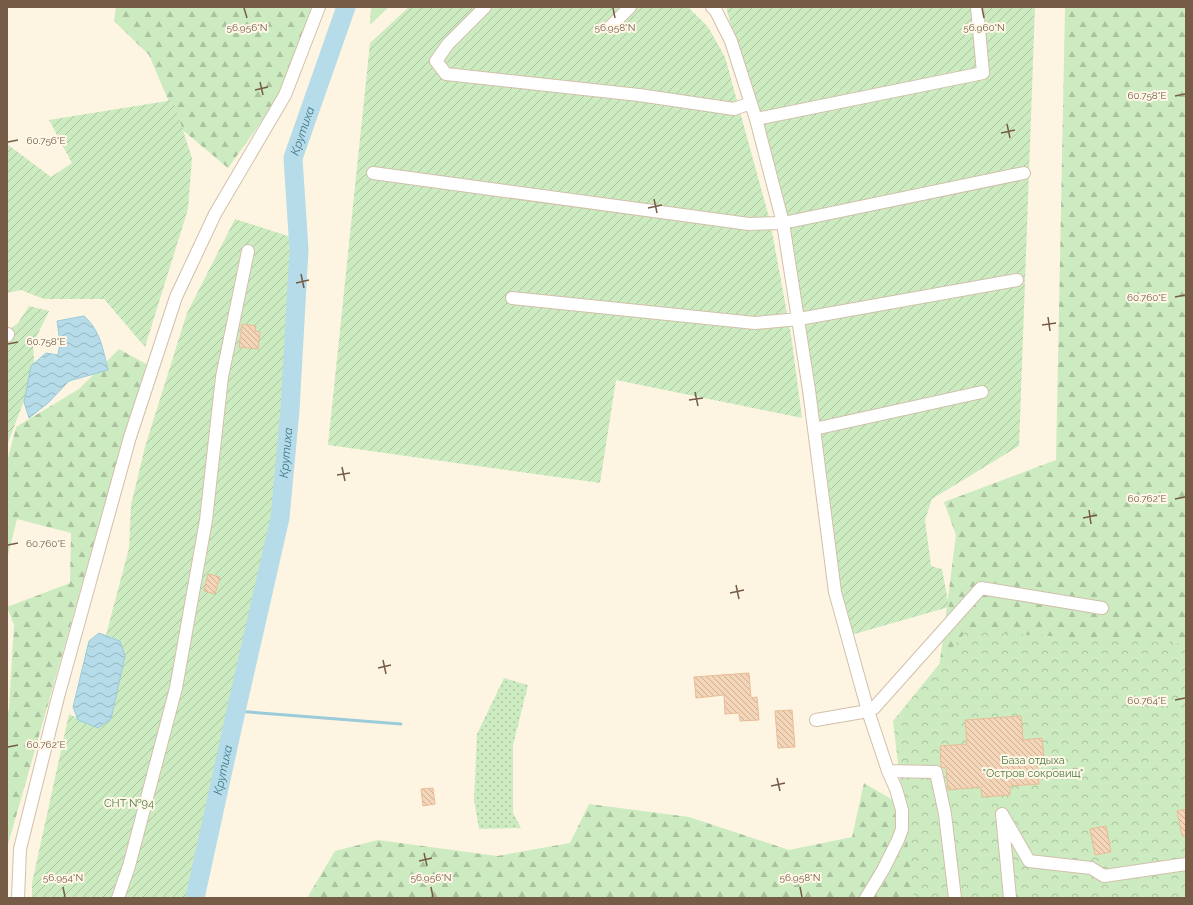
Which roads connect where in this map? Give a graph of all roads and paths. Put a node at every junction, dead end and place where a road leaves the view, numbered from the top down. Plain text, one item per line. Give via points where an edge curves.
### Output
1 (319, 7) edge
2 (485, 7) edge
3 (630, 7) edge
4 (712, 7) edge
5 (976, 7) edge
6 (610, 28) dead end
7 (751, 103) junction
8 (756, 119) junction
9 (373, 173) dead end
10 (1024, 173) dead end
11 (783, 223) junction
12 (248, 251) dead end
13 (1017, 280) dead end
14 (512, 298) dead end
15 (799, 319) junction
16 (982, 392) dead end
17 (814, 429) junction
18 (1102, 608) dead end
19 (868, 711) junction
20 (816, 720) dead end
21 (888, 771) junction
22 (1186, 864) edge
23 (18, 898) edge
24 (118, 898) edge
25 (866, 898) edge
26 (956, 898) edge
27 (1010, 898) edge

1 - 23 street via 285,95 215,214 176,298 130,437 58,697 20,849
2 - 7 street via 448,44 436,61 446,74 639,95 734,109
3 - 6 street
4 - 7 street via 731,41
5 - 8 street via 983,73
7 - 8 street
8 - 11 street
9 - 11 street via 749,224
10 - 11 street
11 - 15 street
12 - 24 street via 222,377 206,520 176,688 129,866
13 - 15 street
14 - 15 street via 755,323
15 - 17 street
16 - 17 street
17 - 19 street via 835,592
18 - 19 street via 980,588 874,708
19 - 20 street
19 - 21 street
21 - 25 street via 902,810 902,829 883,870
21 - 26 street via 936,772 945,814
22 - 27 street via 1104,876 1090,868 1029,861 1002,814

